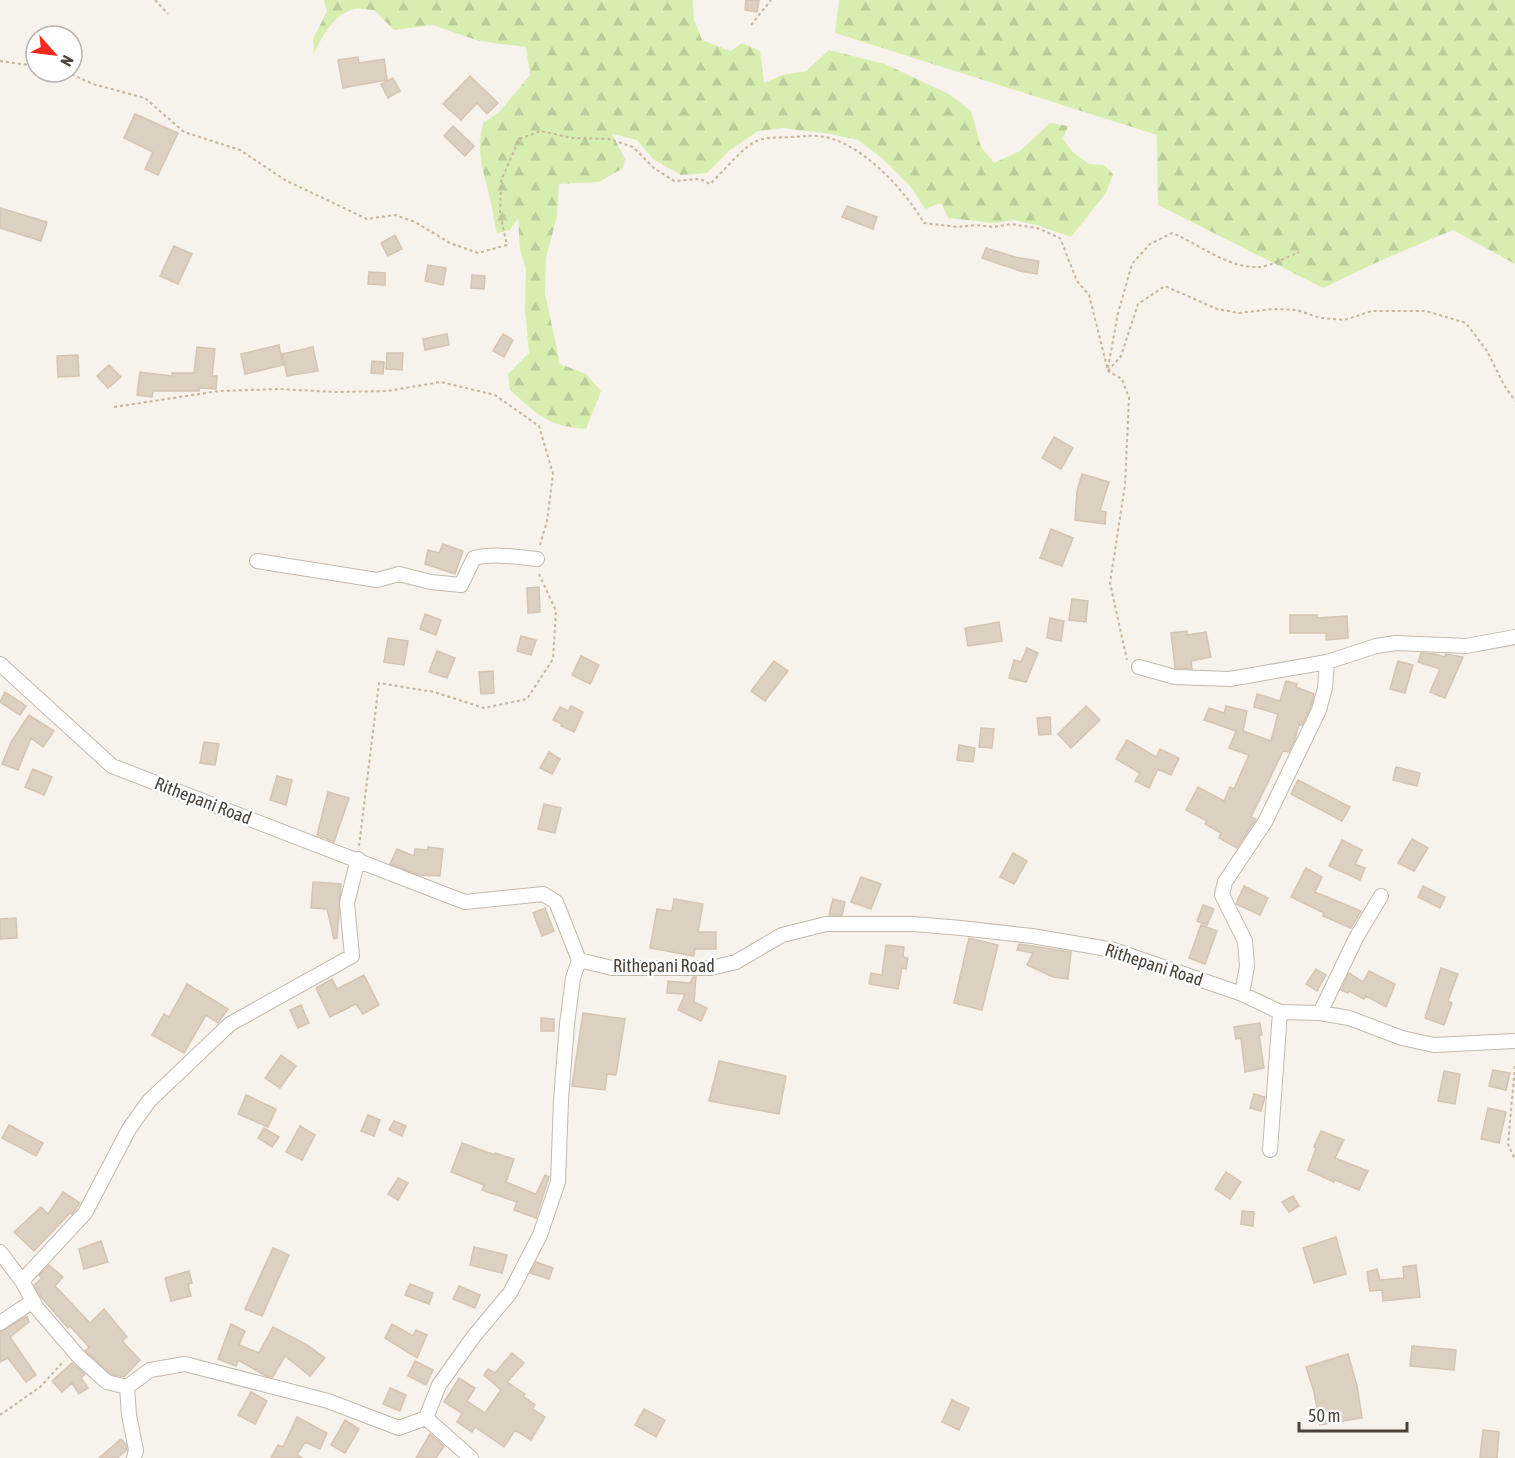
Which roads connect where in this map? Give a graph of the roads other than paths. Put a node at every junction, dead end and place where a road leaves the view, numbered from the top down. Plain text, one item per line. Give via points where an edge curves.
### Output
1 (537, 559) road end
2 (258, 561) dead end
3 (1515, 637) edge
4 (1326, 662) junction
5 (0, 664) edge
6 (1140, 667) road end
7 (358, 859) junction
8 (1381, 896) dead end
9 (579, 960) junction
10 (1242, 994) junction
11 (1280, 1012) junction
12 (1320, 1013) junction
13 (1515, 1041) edge
14 (1270, 1150) dead end
15 (0, 1252) edge
16 (22, 1281) junction
17 (33, 1301) junction
18 (0, 1323) edge
19 (127, 1387) junction
20 (426, 1418) junction
21 (134, 1458) edge
22 (471, 1458) edge

1 - 2 street via 474,558 461,585 399,574 377,580
3 - 4 street via 1466,646 1396,643
4 - 6 street via 1230,679 1175,676
4 - 10 street via 1319,710 1265,822 1225,882 1222,895 1245,941 1247,966
5 - 7 street, Rithepani Road via 112,766
7 - 9 street, Rithepani Road via 465,902 543,894 556,902
7 - 16 street via 347,903 352,956 230,1024 149,1101 129,1129 85,1213
8 - 12 street
9 - 10 street, Rithepani Road via 612,968 711,968 736,962 782,934 826,924 913,924 1032,936 1114,950
9 - 20 street via 567,1024 558,1182 540,1235 510,1293 439,1386
10 - 11 street, Rithepani Road
11 - 12 street, Rithepani Road
11 - 14 street
12 - 13 street, Rithepani Road via 1349,1018 1402,1038 1434,1045
15 - 16 street
16 - 17 street
17 - 18 street
17 - 19 street via 107,1382
19 - 20 street via 150,1370 185,1364 328,1401 399,1428
19 - 21 street
20 - 22 street

